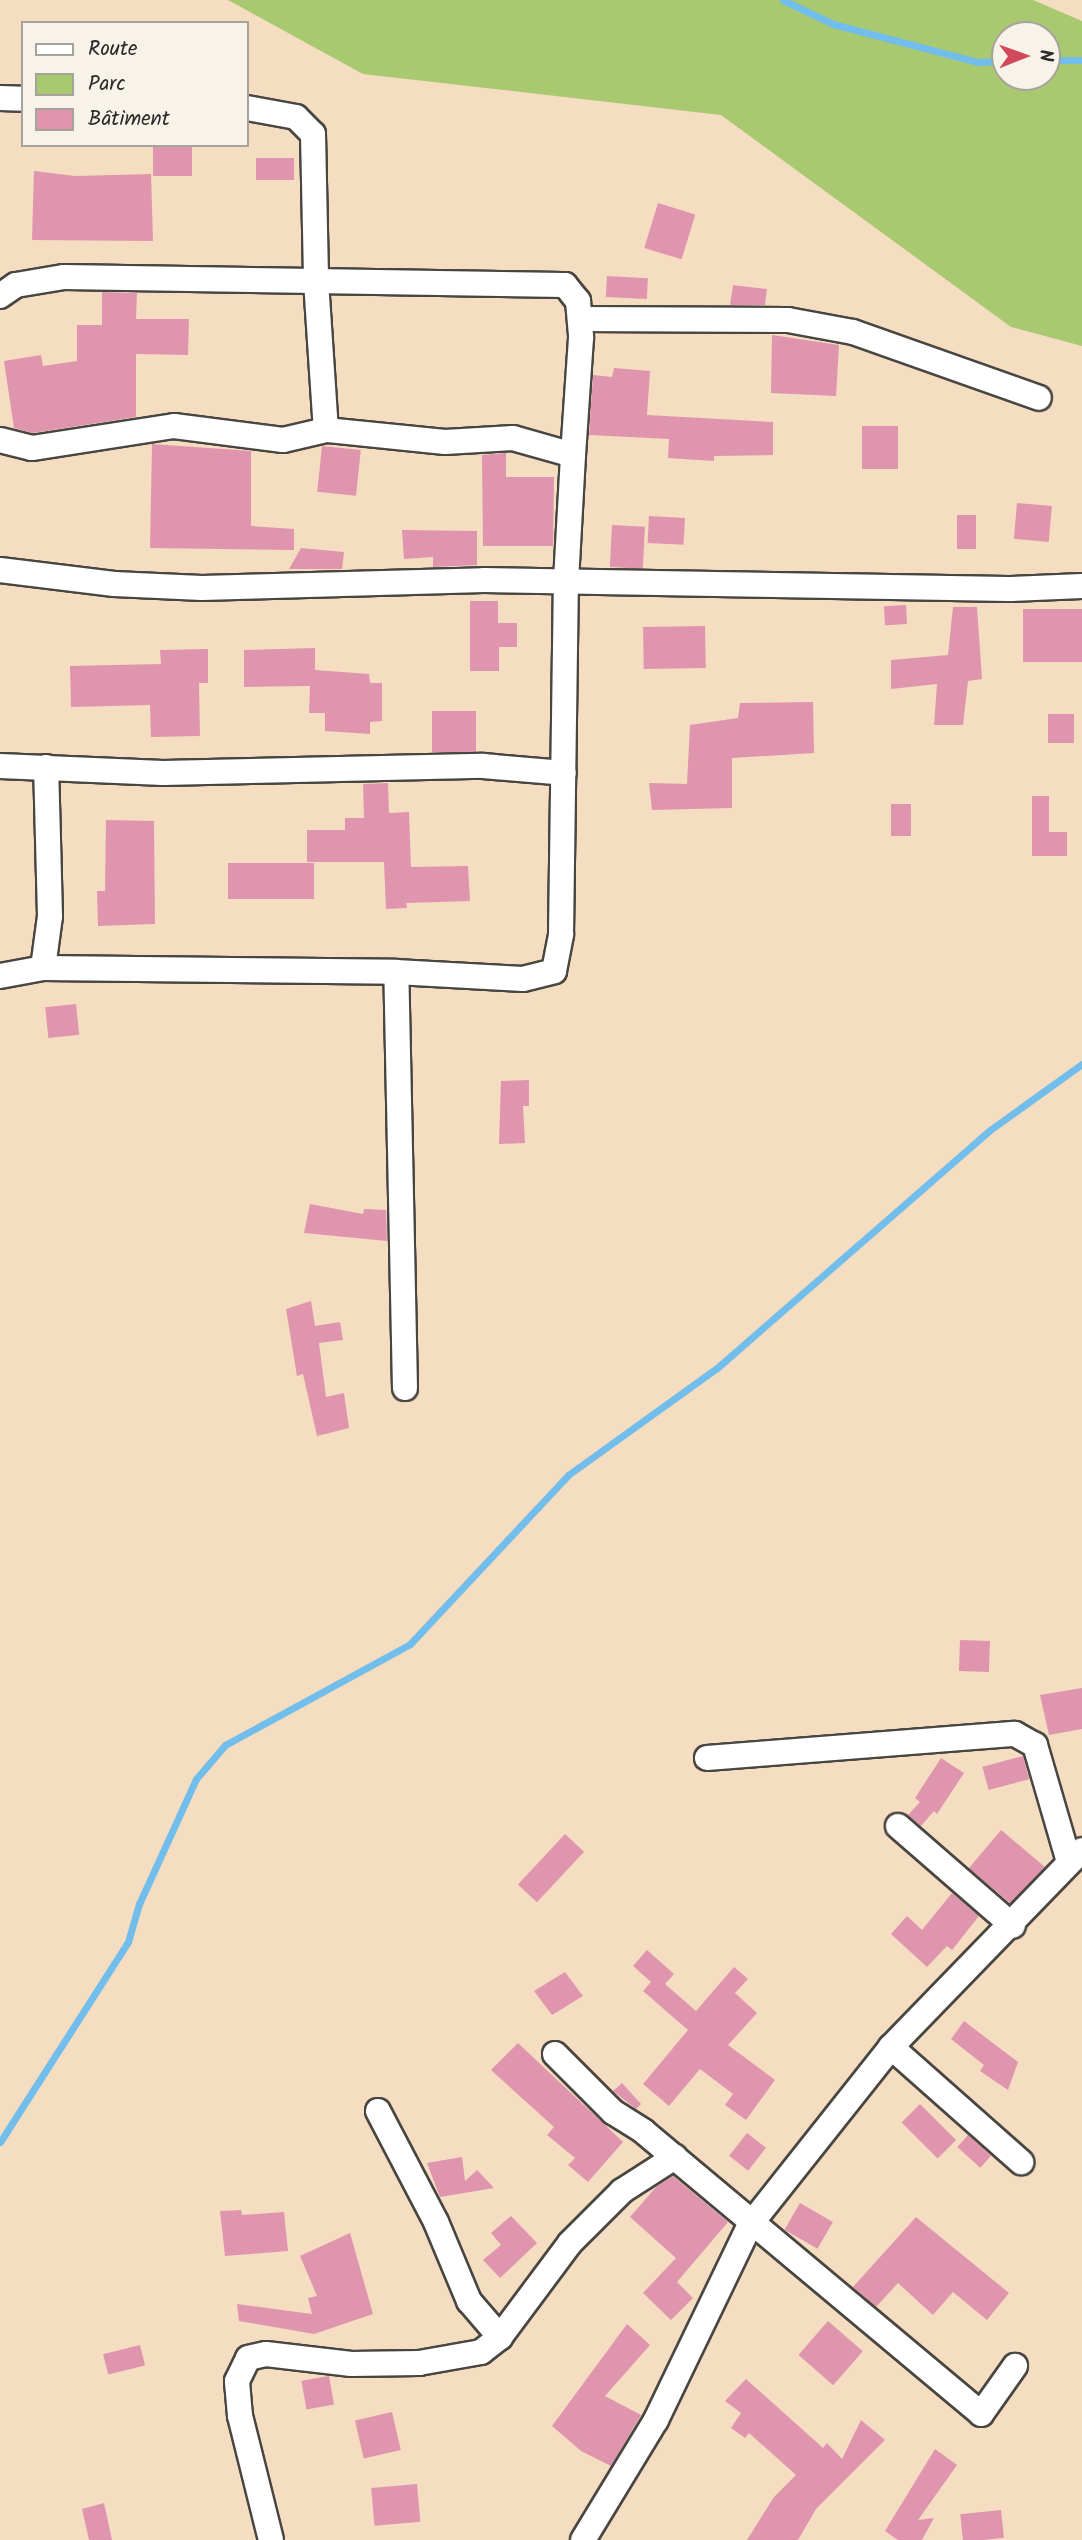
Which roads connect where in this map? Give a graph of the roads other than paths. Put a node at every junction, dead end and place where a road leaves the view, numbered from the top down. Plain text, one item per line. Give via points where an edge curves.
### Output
1 (0, 98) edge
2 (21, 99) edge
3 (248, 108) edge
4 (316, 281) junction
5 (0, 296) edge
6 (580, 319) junction
7 (1039, 398) dead end
8 (326, 430) junction
9 (0, 440) edge
10 (573, 455) junction
11 (0, 570) edge
12 (566, 581) junction
13 (1082, 586) edge
14 (0, 766) edge
15 (46, 767) junction
16 (564, 773) junction
17 (43, 968) junction
18 (396, 972) junction
19 (0, 976) edge
20 (405, 1388) dead end
21 (707, 1758) dead end
22 (898, 1826) dead end
23 (1075, 1856) edge
24 (1013, 1926) junction
25 (891, 2047) junction
26 (555, 2054) dead end
27 (378, 2111) dead end
28 (675, 2157) junction
29 (1021, 2162) dead end
30 (751, 2225) junction
31 (500, 2337) junction
32 (1016, 2366) dead end
33 (271, 2540) edge
34 (583, 2540) edge

1 - 2 street
3 - 4 street via 296,117 313,134
4 - 5 street via 64,277 16,285
4 - 6 street via 565,285 578,302
4 - 8 street
6 - 7 street via 788,320 853,332
6 - 10 street
8 - 9 street via 283,440 174,426 32,448
8 - 10 street via 445,442 513,438
10 - 12 street
11 - 12 street via 114,584 202,588
12 - 13 street via 1011,589
12 - 16 street
14 - 15 street
15 - 16 street via 163,773 484,766
15 - 17 street via 50,916
16 - 18 street via 561,934 554,971 523,979
17 - 18 street
17 - 19 street
18 - 20 street
21 - 23 street via 1015,1734 1035,1745
22 - 24 street
23 - 24 street
24 - 25 street
25 - 29 street
25 - 30 street
26 - 28 street via 613,2112
27 - 31 street via 436,2222 470,2301
28 - 30 street
28 - 31 street via 622,2191 570,2243
30 - 32 street via 981,2414
30 - 34 street via 656,2420
31 - 33 street via 481,2352 419,2363 351,2364 266,2354 248,2358 237,2381 240,2416

